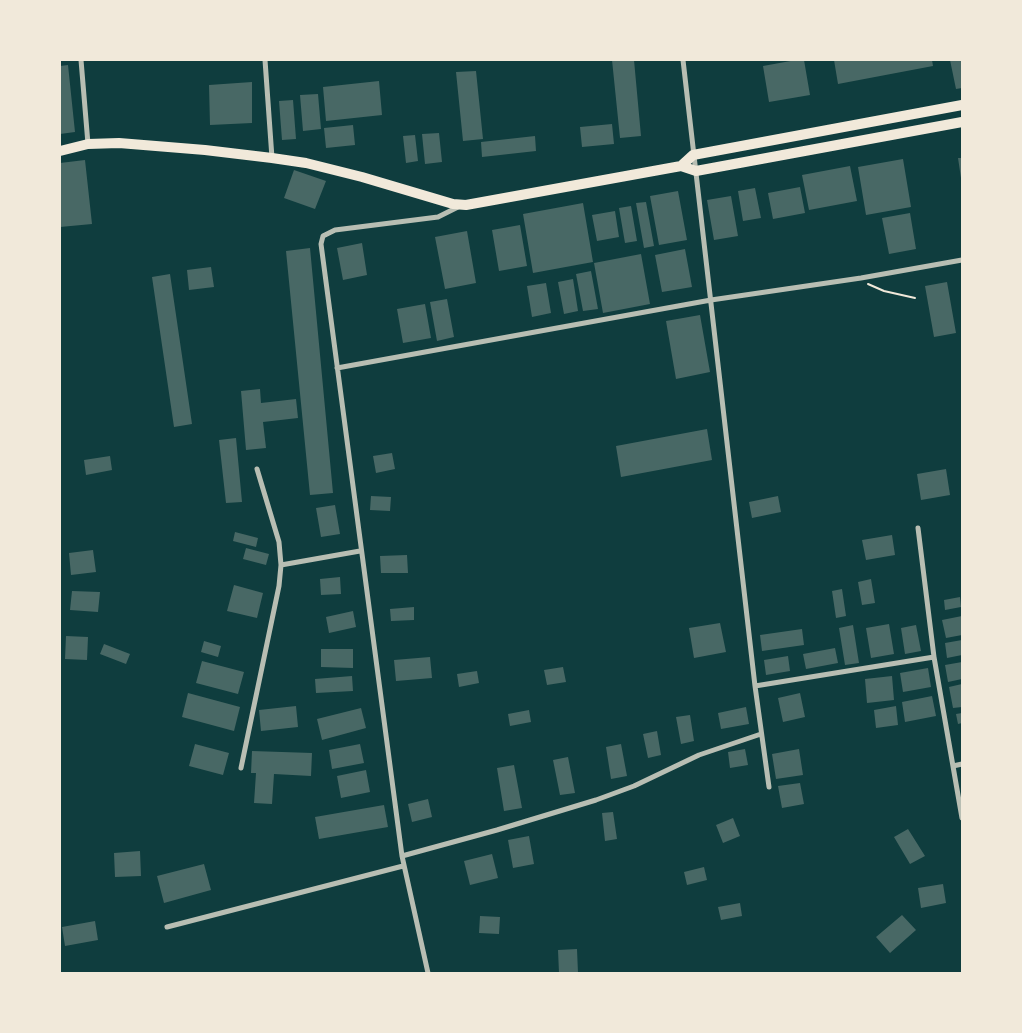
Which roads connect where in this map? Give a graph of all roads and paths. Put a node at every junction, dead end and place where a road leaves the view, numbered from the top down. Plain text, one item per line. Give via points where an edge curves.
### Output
1 (81, 60) edge
2 (265, 60) edge
3 (683, 60) edge
4 (962, 105) edge
5 (962, 122) edge
6 (88, 144) junction
7 (60, 151) edge
8 (693, 155) junction
9 (272, 158) junction
10 (681, 166) junction
11 (696, 171) junction
12 (461, 205) junction
13 (962, 260) edge
14 (861, 278) junction
15 (915, 298) dead end
16 (711, 300) junction
17 (337, 368) junction
18 (257, 469) dead end
19 (918, 528) dead end
20 (360, 551) junction
21 (281, 565) junction
22 (934, 657) junction
23 (755, 686) junction
24 (761, 734) junction
25 (962, 764) edge
26 (953, 766) junction
27 (241, 768) dead end
28 (769, 787) dead end
29 (962, 818) edge
30 (402, 856) junction
31 (403, 866) junction
32 (166, 926) dead end
33 (428, 973) edge

1 - 6 street
2 - 9 street
3 - 8 street
4 - 8 main road
5 - 11 main road
6 - 7 main road
6 - 9 main road via 195,149
8 - 10 main road
8 - 11 street
9 - 12 main road via 343,172
10 - 11 main road
10 - 12 main road
11 - 16 street
12 - 17 street via 438,217 335,230 323,236 321,249
13 - 14 street
14 - 15 path via 870,286
14 - 16 street
16 - 17 street
16 - 23 street
17 - 20 street
18 - 21 street via 279,542
19 - 22 street
20 - 21 street
20 - 30 street
21 - 27 street
22 - 23 street
22 - 26 street
23 - 24 street
24 - 28 street
24 - 30 street via 699,755 602,798
25 - 26 street
26 - 29 street
30 - 31 street
31 - 32 street
31 - 33 street

